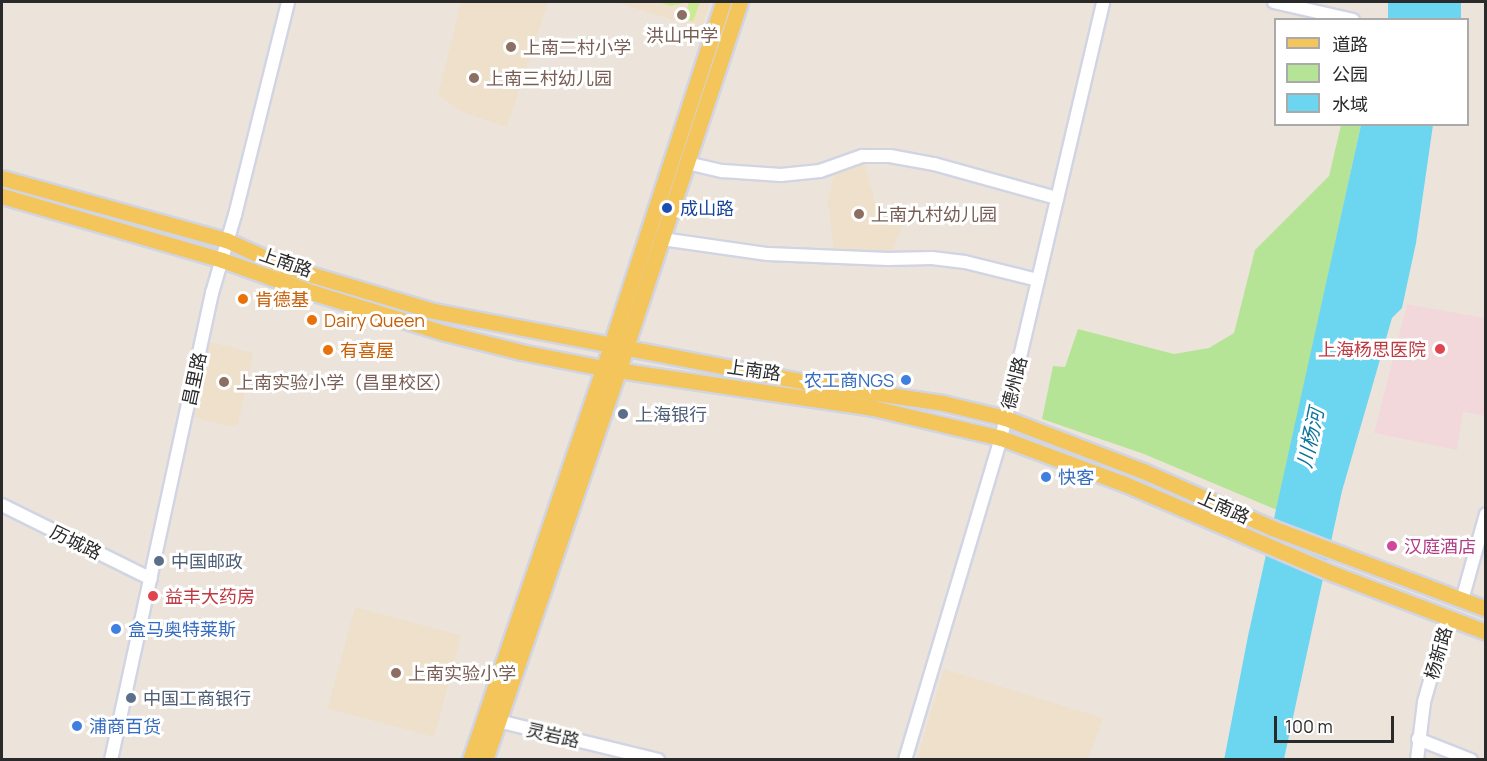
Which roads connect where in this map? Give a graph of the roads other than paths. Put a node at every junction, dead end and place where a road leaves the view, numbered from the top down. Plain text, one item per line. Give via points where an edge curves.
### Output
1 (288, 2) edge
2 (723, 2) edge
3 (740, 2) edge
4 (1103, 2) edge
5 (1274, 2) edge
6 (1344, 18) edge
7 (687, 163) junction
8 (2, 178) edge
9 (2, 196) edge
10 (1057, 198) junction
11 (662, 239) junction
12 (226, 240) junction
13 (222, 260) junction
14 (1038, 280) junction
15 (611, 345) junction
16 (627, 347) junction
17 (610, 369) junction
18 (1005, 418) junction
19 (1001, 438) junction
20 (2, 505) edge
21 (1485, 514) edge
22 (151, 579) junction
23 (1462, 600) junction
24 (1485, 609) edge
25 (1448, 617) junction
26 (1485, 632) edge
27 (491, 720) junction
28 (1418, 739) junction
29 (111, 759) edge
30 (470, 759) edge
31 (485, 759) edge
32 (658, 759) edge
33 (905, 759) edge
34 (1417, 759) edge
35 (1471, 759) edge

1 - 12 street, 昌里路
2 - 15 main road
3 - 7 main road
4 - 10 street, 德州路
5 - 6 street
7 - 10 street via 723,171 781,175 820,171 862,156 891,156
7 - 11 main road
8 - 12 main road, 上南路
9 - 13 main road, 上南路
10 - 14 street, 德州路
11 - 14 street via 768,254 932,258
11 - 16 main road
12 - 13 street, 昌里路
12 - 15 main road, 上南路 via 286,267 434,311
13 - 17 main road, 上南路 via 445,333
13 - 22 street, 昌里路
14 - 18 street, 德州路
15 - 16 main road, 上南路
15 - 17 main road
16 - 17 main road
16 - 18 main road, 上南路 via 828,386 944,403
17 - 19 main road, 上南路 via 873,408
17 - 27 main road
18 - 19 street, 德州路
18 - 23 main road, 上南路 via 1143,471 1272,528
19 - 25 main road, 上南路 via 1125,484 1266,547
19 - 33 street, 德州路
20 - 22 street, 历城路
21 - 23 street
22 - 29 street, 昌里路
23 - 24 main road, 上南路
25 - 26 main road, 上南路
25 - 28 street, 杨新路 via 1424,702
27 - 30 main road
27 - 31 main road
27 - 32 street, 灵岩路
28 - 34 street, 杨新路
28 - 35 street

